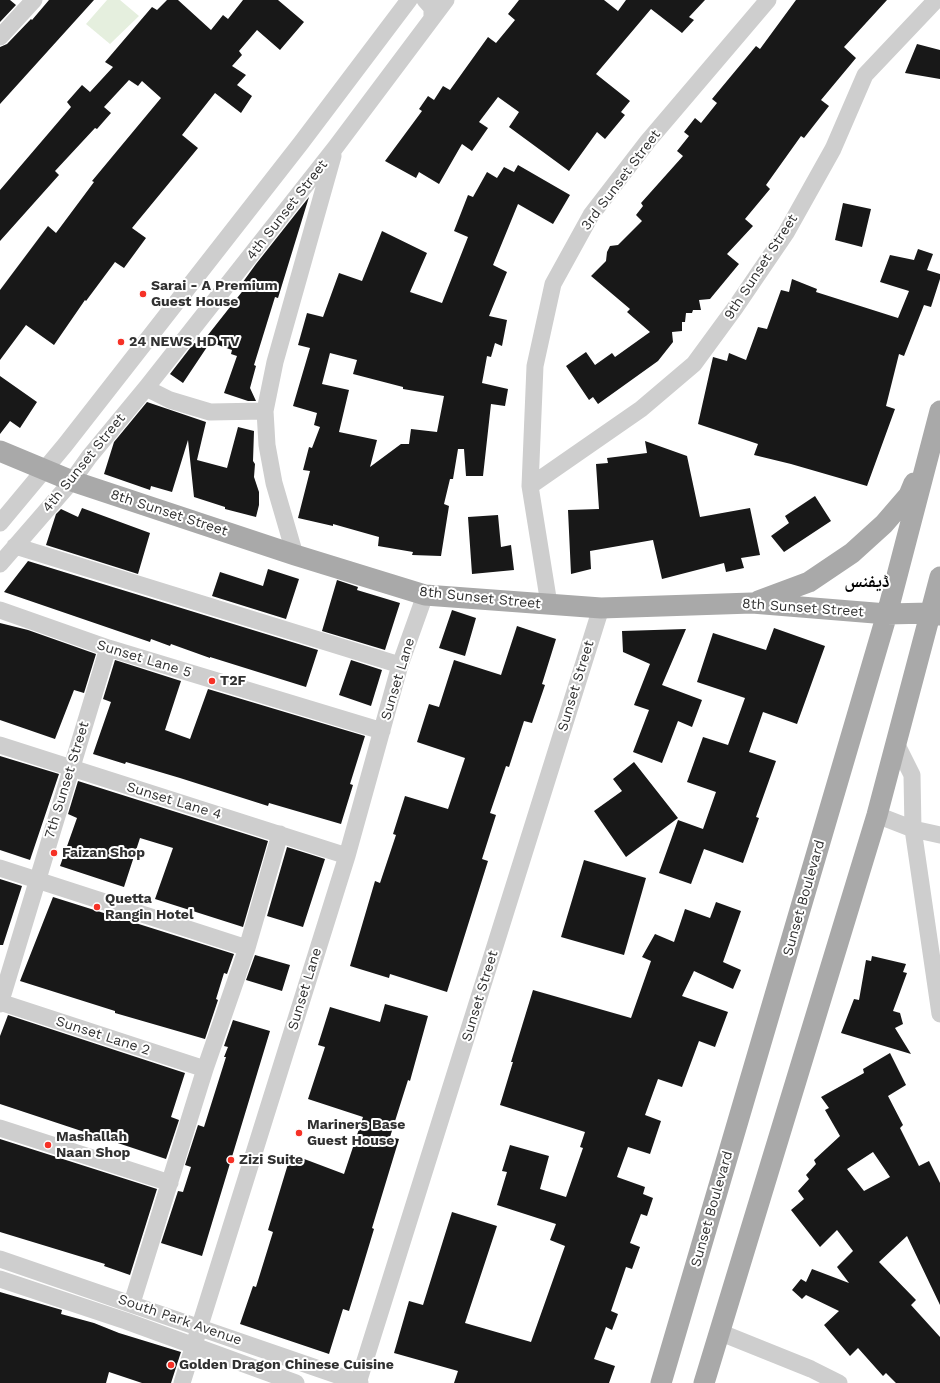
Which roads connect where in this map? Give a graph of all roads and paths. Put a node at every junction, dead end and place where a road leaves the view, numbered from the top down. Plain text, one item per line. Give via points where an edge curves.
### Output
1 (34, 0) edge
2 (424, 0) edge
3 (446, 0) edge
4 (768, 0) edge
5 (936, 0) edge
6 (409, 1) edge
7 (432, 18) junction
8 (0, 37) edge
9 (335, 148) junction
10 (146, 388) junction
11 (265, 411) junction
12 (940, 411) edge
13 (932, 438) junction
14 (65, 445) junction
15 (0, 451) edge
16 (89, 457) junction
17 (45, 468) junction
18 (72, 481) junction
19 (530, 486) junction
20 (0, 523) edge
21 (295, 555) junction
22 (4, 556) edge
23 (940, 577) edge
24 (426, 595) junction
25 (752, 603) junction
26 (549, 604) junction
27 (601, 608) junction
28 (0, 610) edge
29 (887, 614) junction
30 (934, 622) edge
31 (108, 648) junction
32 (400, 665) junction
33 (382, 731) junction
34 (896, 743) junction
35 (0, 745) edge
36 (71, 769) junction
37 (877, 815) junction
38 (913, 829) junction
39 (280, 834) junction
40 (940, 835) edge
41 (347, 856) junction
42 (0, 868) edge
43 (36, 880) junction
44 (246, 948) junction
45 (0, 1003) edge
46 (940, 1014) edge
47 (205, 1069) junction
48 (0, 1128) edge
49 (170, 1183) junction
50 (0, 1258) edge
51 (0, 1279) edge
52 (132, 1304) junction
53 (200, 1326) junction
54 (719, 1332) junction
55 (194, 1345) junction
56 (182, 1383) edge
57 (296, 1383) edge
58 (359, 1383) edge
59 (661, 1383) edge
60 (704, 1383) edge
61 (839, 1383) edge

1 - 8 street
2 - 7 street via 432,8
3 - 7 street, 4th Sunset Street
4 - 19 street, 3rd Sunset Street via 648,141 591,215 553,284 535,366
5 - 19 street, 9th Sunset Street via 865,75 833,149 786,233 694,364 641,409
6 - 14 street, 4th Sunset Street
7 - 9 street, 4th Sunset Street
9 - 10 street, 4th Sunset Street
9 - 11 street via 275,362
10 - 11 street via 170,400 210,412
10 - 16 street, 4th Sunset Street
11 - 21 street via 267,445 274,483
12 - 13 main road, Sunset Boulevard
13 - 25 main road via 909,495 884,524 852,553 809,582
13 - 29 main road, Sunset Boulevard
14 - 16 street via 74,457
14 - 17 street, 4th Sunset Street
15 - 17 main road, 8th Sunset Street
16 - 18 street, 4th Sunset Street
17 - 18 main road, 8th Sunset Street
17 - 20 street, 4th Sunset Street
18 - 21 main road, 8th Sunset Street
18 - 22 street, 4th Sunset Street
19 - 26 street, 3rd Sunset Street
21 - 24 main road, 8th Sunset Street
22 - 32 street
23 - 30 main road
24 - 26 main road, 8th Sunset Street
24 - 32 street, Sunset Lane
25 - 27 main road, 8th Sunset Street
25 - 29 main road, 8th Sunset Street
26 - 27 main road, 8th Sunset Street
27 - 58 street, Sunset Street
28 - 31 street, Sunset Lane 5
29 - 30 main road, 8th Sunset Street
29 - 59 main road, Sunset Boulevard
30 - 34 main road
31 - 33 street, Sunset Lane 5
31 - 36 street, 7th Sunset Street
32 - 33 street, Sunset Lane
33 - 41 street, Sunset Lane
34 - 37 main road
34 - 38 street via 912,775
35 - 36 street, Sunset Lane 4
36 - 39 street, Sunset Lane 4
36 - 43 street, 7th Sunset Street
37 - 38 street
37 - 54 main road
38 - 40 street
38 - 46 street
39 - 41 street, Sunset Lane 4
39 - 44 street
41 - 53 street, Sunset Lane
42 - 43 street
43 - 44 street
43 - 45 street, 7th Sunset Street
44 - 47 street
45 - 47 street, Sunset Lane 2
47 - 49 street
48 - 49 street
49 - 52 street
50 - 52 street, South Park Avenue
51 - 55 street, South Park Avenue
52 - 53 street, South Park Avenue
53 - 55 street, Sunset Lane
53 - 58 street, South Park Avenue
54 - 60 main road
54 - 61 street
55 - 56 street, Sunset Lane
55 - 57 street, South Park Avenue

